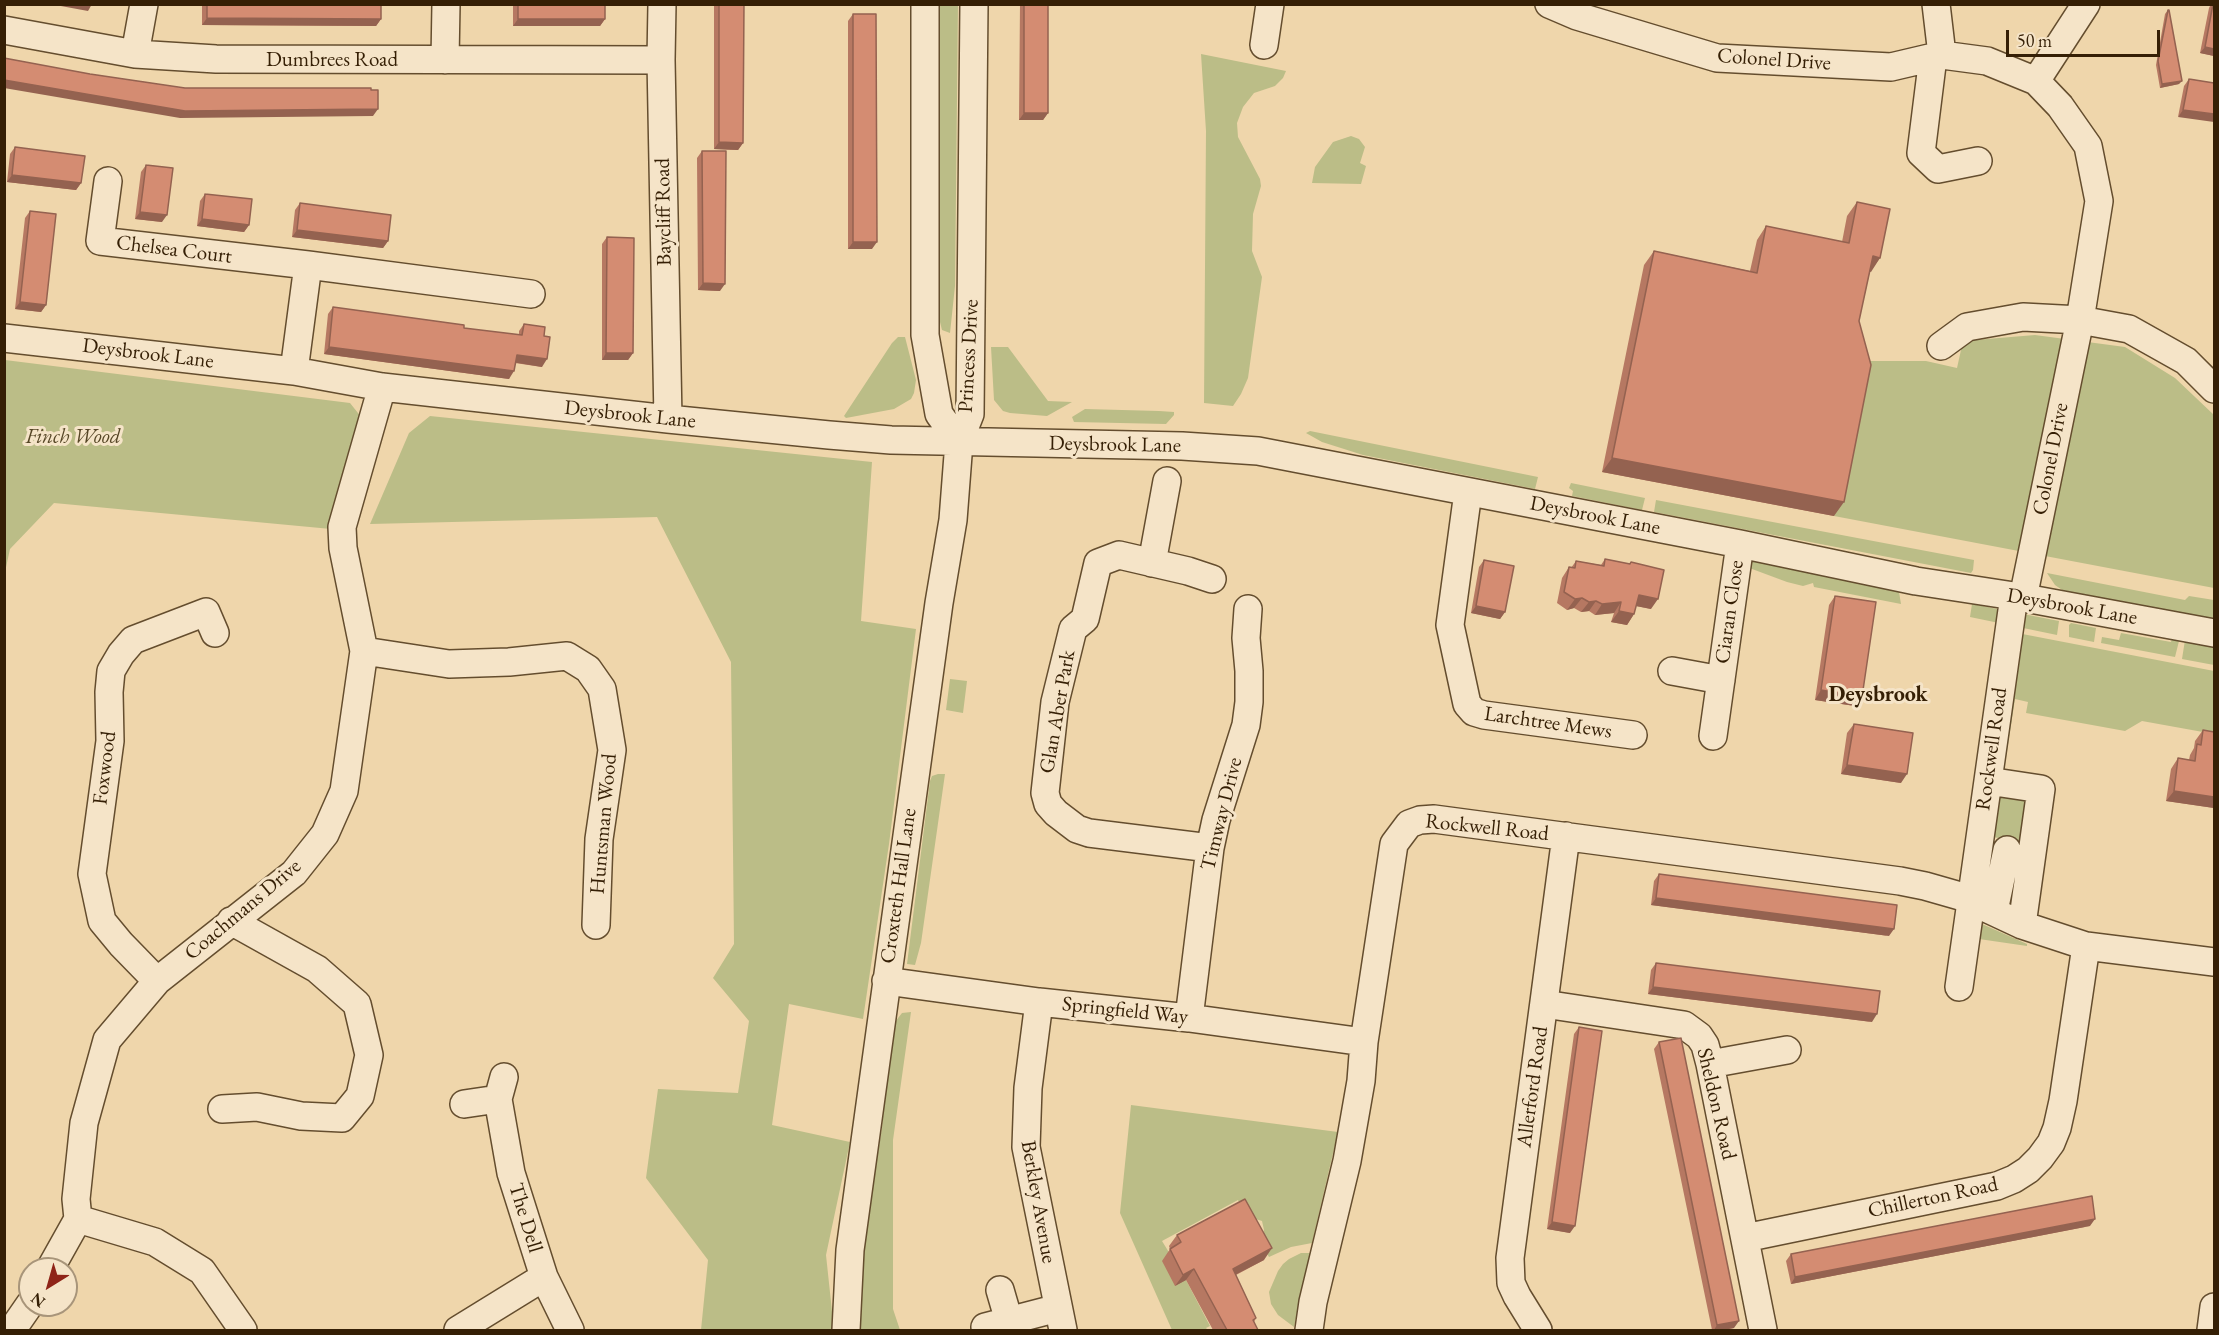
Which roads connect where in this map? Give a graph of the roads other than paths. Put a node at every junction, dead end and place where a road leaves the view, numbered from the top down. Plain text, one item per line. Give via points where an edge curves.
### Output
1 (144, 4) edge
2 (446, 4) edge
3 (662, 4) edge
4 (925, 4) edge
5 (974, 4) edge
6 (1270, 4) edge
7 (1550, 4) edge
8 (1936, 4) edge
9 (2086, 4) edge
10 (4, 30) edge
11 (1264, 45) dead end
12 (135, 54) junction
13 (1938, 56) junction
14 (445, 60) junction
15 (661, 60) junction
16 (2036, 81) junction
17 (1978, 161) dead end
18 (108, 181) dead end
19 (308, 265) junction
20 (531, 294) dead end
21 (2080, 320) junction
22 (925, 335) junction
23 (4, 338) edge
24 (972, 339) junction
25 (1941, 346) dead end
26 (294, 372) junction
27 (382, 387) junction
28 (2214, 389) edge
29 (668, 419) junction
30 (958, 442) junction
31 (1167, 481) dead end
32 (1468, 492) junction
33 (1740, 544) junction
34 (1152, 563) junction
35 (1212, 579) dead end
36 (2018, 597) junction
37 (1248, 609) dead end
38 (215, 633) dead end
39 (2214, 633) edge
40 (364, 651) junction
41 (1672, 671) dead end
42 (1721, 680) junction
43 (1633, 735) dead end
44 (1713, 736) dead end
45 (1988, 781) junction
46 (1566, 837) junction
47 (1209, 848) junction
48 (2007, 850) dead end
49 (1983, 906) junction
50 (231, 921) junction
51 (596, 925) dead end
52 (2022, 925) junction
53 (2086, 946) junction
54 (2214, 962) edge
55 (157, 981) junction
56 (886, 981) junction
57 (1959, 987) dead end
58 (1039, 1002) junction
59 (1544, 1004) junction
60 (1189, 1018) junction
61 (1364, 1042) junction
62 (1787, 1050) dead end
63 (1710, 1064) junction
64 (464, 1104) dead end
65 (222, 1109) dead end
66 (78, 1219) junction
67 (1745, 1238) junction
68 (57, 1257) edge
69 (544, 1277) junction
70 (1000, 1290) dead end
71 (2214, 1307) edge
72 (21, 1317) edge
73 (1060, 1319) edge
74 (12, 1330) edge
75 (243, 1330) edge
76 (458, 1330) edge
77 (570, 1330) edge
78 (846, 1330) edge
79 (1309, 1330) edge
80 (1539, 1330) edge
81 (1763, 1330) edge
82 (2211, 1330) edge

1 - 12 street
2 - 14 street
3 - 15 street, Baycliff Road
4 - 22 street, Princess Drive
5 - 24 street, Princess Drive
6 - 11 street
7 - 13 street, Colonel Drive via 1577,16 1717,58 1891,68
8 - 13 street
9 - 16 street
10 - 12 street, Dumbrees Road
12 - 14 street, Dumbrees Road via 216,59
13 - 16 street, Colonel Drive via 1987,61
13 - 17 street via 1921,153 1938,169
14 - 15 street, Dumbrees Road
15 - 29 street, Baycliff Road
16 - 21 street, Colonel Drive via 2060,106 2088,146 2098,201
18 - 19 street, Chelsea Court via 100,241
19 - 20 street, Chelsea Court
19 - 26 street
21 - 25 street via 2023,317 1967,327
21 - 28 street via 2129,329 2186,361
21 - 36 street, Colonel Drive
22 - 24 street via 931,344 947,353 955,353
22 - 30 street, Princess Drive via 939,414
23 - 26 street, Deysbrook Lane
24 - 30 street, Princess Drive via 970,414
26 - 27 street, Deysbrook Lane
27 - 29 street, Deysbrook Lane
27 - 40 street, Coachmans Drive via 342,527
29 - 30 street, Deysbrook Lane via 877,439
30 - 32 street, Deysbrook Lane via 1258,451
30 - 56 street, Croxteth Hall Lane via 953,520
31 - 34 street
32 - 33 street, Deysbrook Lane
32 - 43 street, Larchtree Mews via 1450,625 1467,704 1484,715
33 - 36 street, Deysbrook Lane via 1916,581
33 - 42 street, Ciaran Close
34 - 35 street
34 - 47 street, Glan Aber Park via 1119,555 1098,563 1085,619 1073,629 1055,702 1045,792 1048,804 1066,822 1089,833
36 - 39 street, Deysbrook Lane
36 - 45 street, Rockwell Road
37 - 47 street, Timway Drive via 1246,725
38 - 55 street, Foxwood via 206,612 134,640 111,671 110,741 92,874 102,921
40 - 50 street, Coachmans Drive via 344,790 325,834 294,873
40 - 51 street, Huntsman Wood via 449,664 567,656 588,669 602,689 612,750 599,839
41 - 42 street, Ciaran Close
42 - 44 street, Ciaran Close
45 - 49 street, Rockwell Road
45 - 52 street via 2041,789
46 - 49 street, Rockwell Road via 1925,885
46 - 59 street, Allerford Road
46 - 61 street, Rockwell Road via 1434,819 1409,824 1394,844
47 - 60 street, Timway Drive
48 - 49 street
49 - 52 street, Rockwell Road
49 - 57 street
50 - 55 street, Coachmans Drive
50 - 65 street via 317,969 357,1004 369,1055 360,1096 342,1118 301,1116 257,1107
52 - 53 street, Rockwell Road
53 - 54 street, Rockwell Road
53 - 67 street, Chillerton Road via 2057,1128 2051,1143 2028,1170 1997,1186
55 - 66 street, Coachmans Drive via 107,1040 84,1123 76,1198
56 - 58 street, Springfield Way
56 - 78 street, Croxteth Hall Lane via 850,1250
58 - 60 street, Springfield Way
58 - 73 street, Berkley Avenue via 1028,1088 1026,1147
59 - 63 street, Sheldon Road via 1684,1025 1699,1036
59 - 80 street, Allerford Road via 1510,1271 1517,1296
60 - 61 street, Springfield Way
61 - 79 street, Rockwell Road via 1347,1161
62 - 63 street
63 - 67 street, Sheldon Road
64 - 69 street, The Dell via 501,1088 512,1173
66 - 68 street
66 - 75 street via 155,1242 202,1271
67 - 81 street, Sheldon Road
69 - 76 street
69 - 77 street, The Dell
70 - 73 street via 997,1324
71 - 82 street
72 - 74 street

